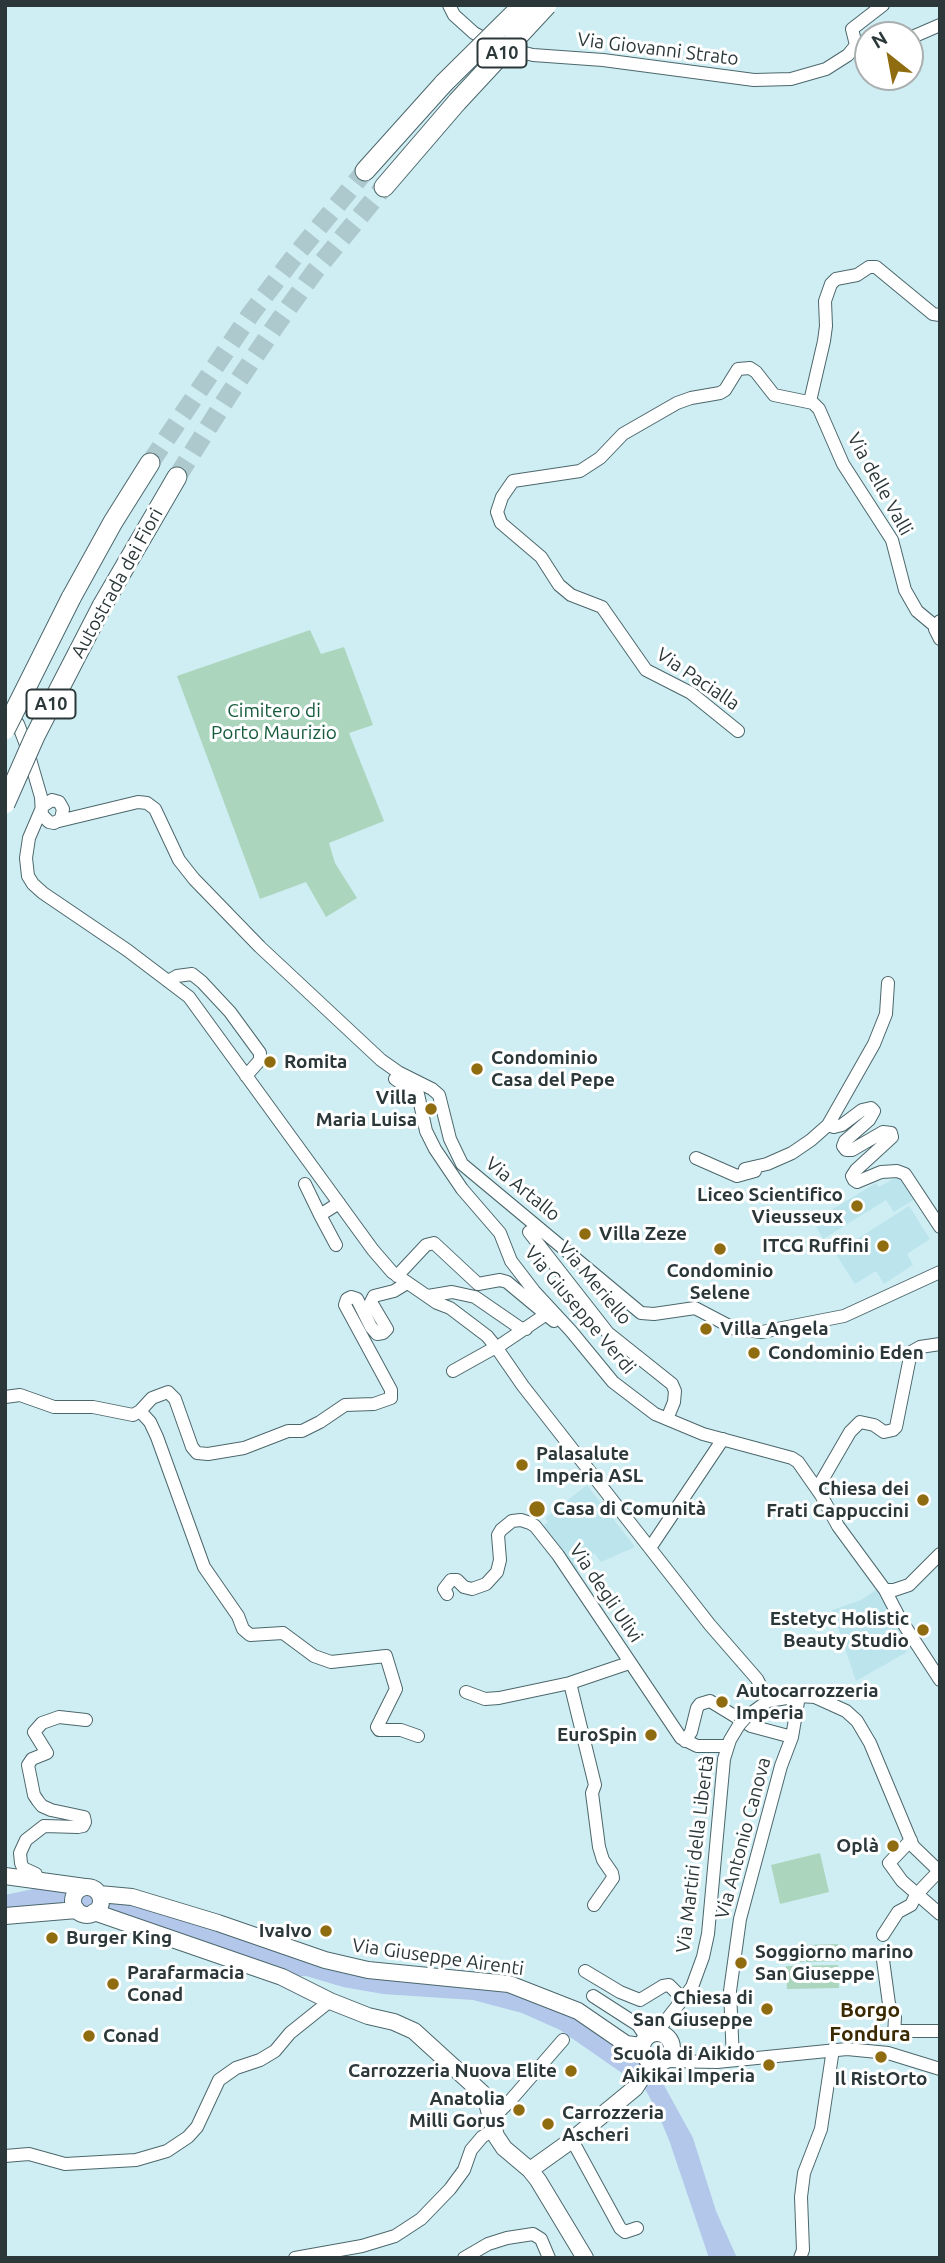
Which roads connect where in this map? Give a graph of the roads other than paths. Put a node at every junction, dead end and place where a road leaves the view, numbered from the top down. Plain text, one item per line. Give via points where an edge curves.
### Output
1 (449, 5) edge
2 (523, 5) edge
3 (547, 5) edge
4 (883, 5) edge
5 (862, 21) edge
6 (854, 51) edge
7 (365, 171) tunnel mouth
8 (384, 187) tunnel mouth
9 (940, 315) edge
10 (811, 397) dead end
11 (150, 463) tunnel mouth
12 (177, 477) tunnel mouth
13 (497, 512) joint
14 (938, 623) edge
15 (940, 639) edge
16 (5, 709) edge
17 (5, 730) edge
18 (738, 732) dead end
19 (5, 804) edge
20 (49, 806) junction
21 (92, 813) junction
22 (56, 822) junction
23 (28, 847) junction
24 (168, 981) junction
25 (888, 983) dead end
26 (359, 1041) junction
27 (246, 1076) junction
28 (828, 1125) junction
29 (696, 1158) dead end
30 (767, 1164) junction
31 (745, 1169) dead end
32 (305, 1184) dead end
33 (339, 1203) junction
34 (320, 1215) junction
35 (940, 1227) edge
36 (529, 1233) dead end
37 (336, 1245) dead end
38 (940, 1272) edge
39 (402, 1280) junction
40 (453, 1303) junction
41 (545, 1315) junction
42 (526, 1329) junction
43 (579, 1340) junction
44 (940, 1344) edge
45 (499, 1345) junction
46 (453, 1371) dead end
47 (5, 1397) edge
48 (140, 1411) junction
49 (667, 1419) junction
50 (723, 1439) junction
51 (817, 1489) junction
52 (650, 1548) junction
53 (940, 1554) edge
54 (885, 1590) junction
55 (447, 1594) dead end
56 (629, 1663) junction
57 (938, 1674) edge
58 (570, 1683) junction
59 (466, 1692) dead end
60 (799, 1696) junction
61 (768, 1701) junction
62 (86, 1720) dead end
63 (418, 1736) dead end
64 (792, 1737) junction
65 (685, 1741) junction
66 (727, 1746) junction
67 (911, 1840) junction
68 (939, 1872) edge
69 (5, 1876) edge
70 (37, 1879) junction
71 (83, 1889) junction
72 (916, 1895) junction
73 (594, 1905) dead end
74 (77, 1910) junction
75 (94, 1912) junction
76 (940, 1914) edge
77 (5, 1916) edge
78 (883, 1936) dead end
79 (883, 1959) dead end
80 (584, 1971) dead end
81 (593, 1996) dead end
82 (683, 1999) junction
83 (330, 2001) junction
84 (940, 2031) edge
85 (563, 2040) dead end
86 (833, 2049) junction
87 (659, 2051) junction
88 (733, 2060) junction
89 (940, 2069) edge
90 (493, 2124) junction
91 (572, 2140) junction
92 (5, 2155) edge
93 (530, 2170) junction
94 (637, 2228) dead end
95 (295, 2258) edge
96 (464, 2258) edge
97 (550, 2258) edge
98 (585, 2258) edge
99 (800, 2258) edge

1 - 6 street, Via Giovanni Strato via 474,33 500,47 754,80 791,79 826,69
2 - 7 highway, A10, bridge
3 - 8 highway, A10, bridge
4 - 5 street
9 - 10 street via 876,267 835,279 825,301 827,326
11 - 17 highway, Autostrada dei Fiori / A10, bridge via 71,598
12 - 19 highway, Autostrada dei Fiori / A10, bridge via 102,606
13 - 14 street, Via delle Valli via 513,481 580,471 623,434 677,403 720,393 738,369 750,368 774,396 813,403 819,409 843,464 892,540 905,590 917,611
13 - 18 street, Via Pacialla via 501,523 541,556 559,586 602,607 646,670 691,693
14 - 15 street
16 - 20 street via 19,724 37,785
20 - 21 street, Via Artallo
20 - 22 street via 44,820
20 - 22 street via 64,813
20 - 23 street
21 - 22 street, Via Artallo
21 - 26 street, Via Artallo via 138,802 155,809 179,860 194,879
22 - 23 street
23 - 24 street via 28,876 43,893
24 - 27 street via 195,1004
24 - 27 street via 192,974 230,1012 260,1053 255,1069
25 - 28 street via 886,1014 874,1044
26 - 38 street, Via Artallo via 398,1072 436,1092 462,1164 641,1313 695,1308 735,1329 762,1332 844,1316
26 - 43 street, Via Giuseppe Verdi via 371,1060 418,1094 435,1149 496,1228 526,1281
27 - 33 street
28 - 30 street via 792,1153
28 - 35 street via 842,1125 871,1108 869,1119 843,1146 852,1150 883,1132 892,1137 856,1170 854,1180 881,1172 905,1174
29 - 30 street via 737,1176
30 - 31 street
32 - 34 street
33 - 34 street
33 - 39 street
34 - 37 street
36 - 49 street, Via Meriello via 608,1333 672,1384 674,1402
39 - 40 street via 428,1296
39 - 41 street via 431,1243 478,1284 507,1282
39 - 48 street via 394,1291 374,1296 371,1302 387,1329 383,1334 371,1327 357,1299 351,1297 345,1305 391,1390 391,1398 345,1405 302,1431 208,1454 192,1447 173,1394 163,1392
40 - 42 street via 475,1297
40 - 45 street
41 - 42 street
41 - 43 street
42 - 45 street
43 - 49 street, Via Giuseppe Verdi via 625,1393
44 - 51 street via 911,1352 896,1427 884,1432 860,1422
45 - 46 street
45 - 52 street via 523,1386
47 - 48 street via 20,1395 54,1407 93,1407 133,1415
48 - 63 street via 157,1437 204,1567 243,1629 250,1635 283,1633 313,1656 331,1661 386,1657 396,1689 377,1727
49 - 50 street, Via Giuseppe Verdi
50 - 51 street, Via Giuseppe Verdi via 792,1458
50 - 52 street
51 - 54 street, Via Giuseppe Verdi
52 - 61 street via 757,1679
53 - 54 street via 909,1585
54 - 57 street, Via Giuseppe Verdi
55 - 56 street, Via degli Ulivi via 444,1589 451,1580 472,1589 486,1584 497,1572 500,1530 512,1521 530,1522 558,1555
56 - 58 street
56 - 65 street, Via degli Ulivi
58 - 59 street via 499,1698
58 - 73 street via 595,1785 599,1847 613,1878
60 - 61 street, Via Martiri della Libertà
60 - 64 street, Via Antonio Canova
60 - 67 street, Via Martiri della Libertà via 836,1705 857,1721
61 - 66 street, Via Martiri della Libertà via 742,1721
62 - 70 street via 59,1717 42,1723 34,1732 47,1753 28,1765 34,1795 42,1806 84,1817 85,1822 78,1827 44,1826 26,1840 21,1863
64 - 65 street via 751,1726 710,1701 697,1708
64 - 88 street, Via Antonio Canova via 740,1919 730,1992
65 - 66 street via 697,1746
66 - 82 street, Via Martiri della Libertà via 707,1942 697,1976
67 - 68 street, Via Martiri della Libertà
67 - 72 street via 888,1863
68 - 72 street
69 - 70 main road, Via Giuseppe Airenti
70 - 71 main road, Via Giuseppe Airenti
71 - 74 main road via 73,1902
71 - 75 main road via 101,1902
71 - 87 main road, Via Giuseppe Airenti via 132,1897 368,1970 509,1984 578,2011 626,2044
72 - 76 street
72 - 78 street
74 - 75 main road
74 - 77 main road
75 - 83 main road via 282,1977
79 - 84 street via 894,2033
80 - 82 street via 640,2000 669,1985
81 - 87 street via 638,2025
82 - 87 street, Via Martiri della Libertà via 668,2018
83 - 90 main road via 414,2031 475,2084 486,2099
83 - 92 street via 275,2050 219,2080 197,2127 167,2151 136,2160 65,2164 29,2154
85 - 90 street
86 - 88 street
86 - 89 street via 888,2053
86 - 99 street via 821,2129 800,2197
87 - 88 street via 711,2062
87 - 91 main road via 635,2088
90 - 93 main road via 505,2148
90 - 95 street via 471,2150 450,2189 404,2231 362,2246
91 - 93 main road
91 - 94 street via 620,2228 625,2232
93 - 98 main road
96 - 97 street via 488,2244 533,2234 541,2239

